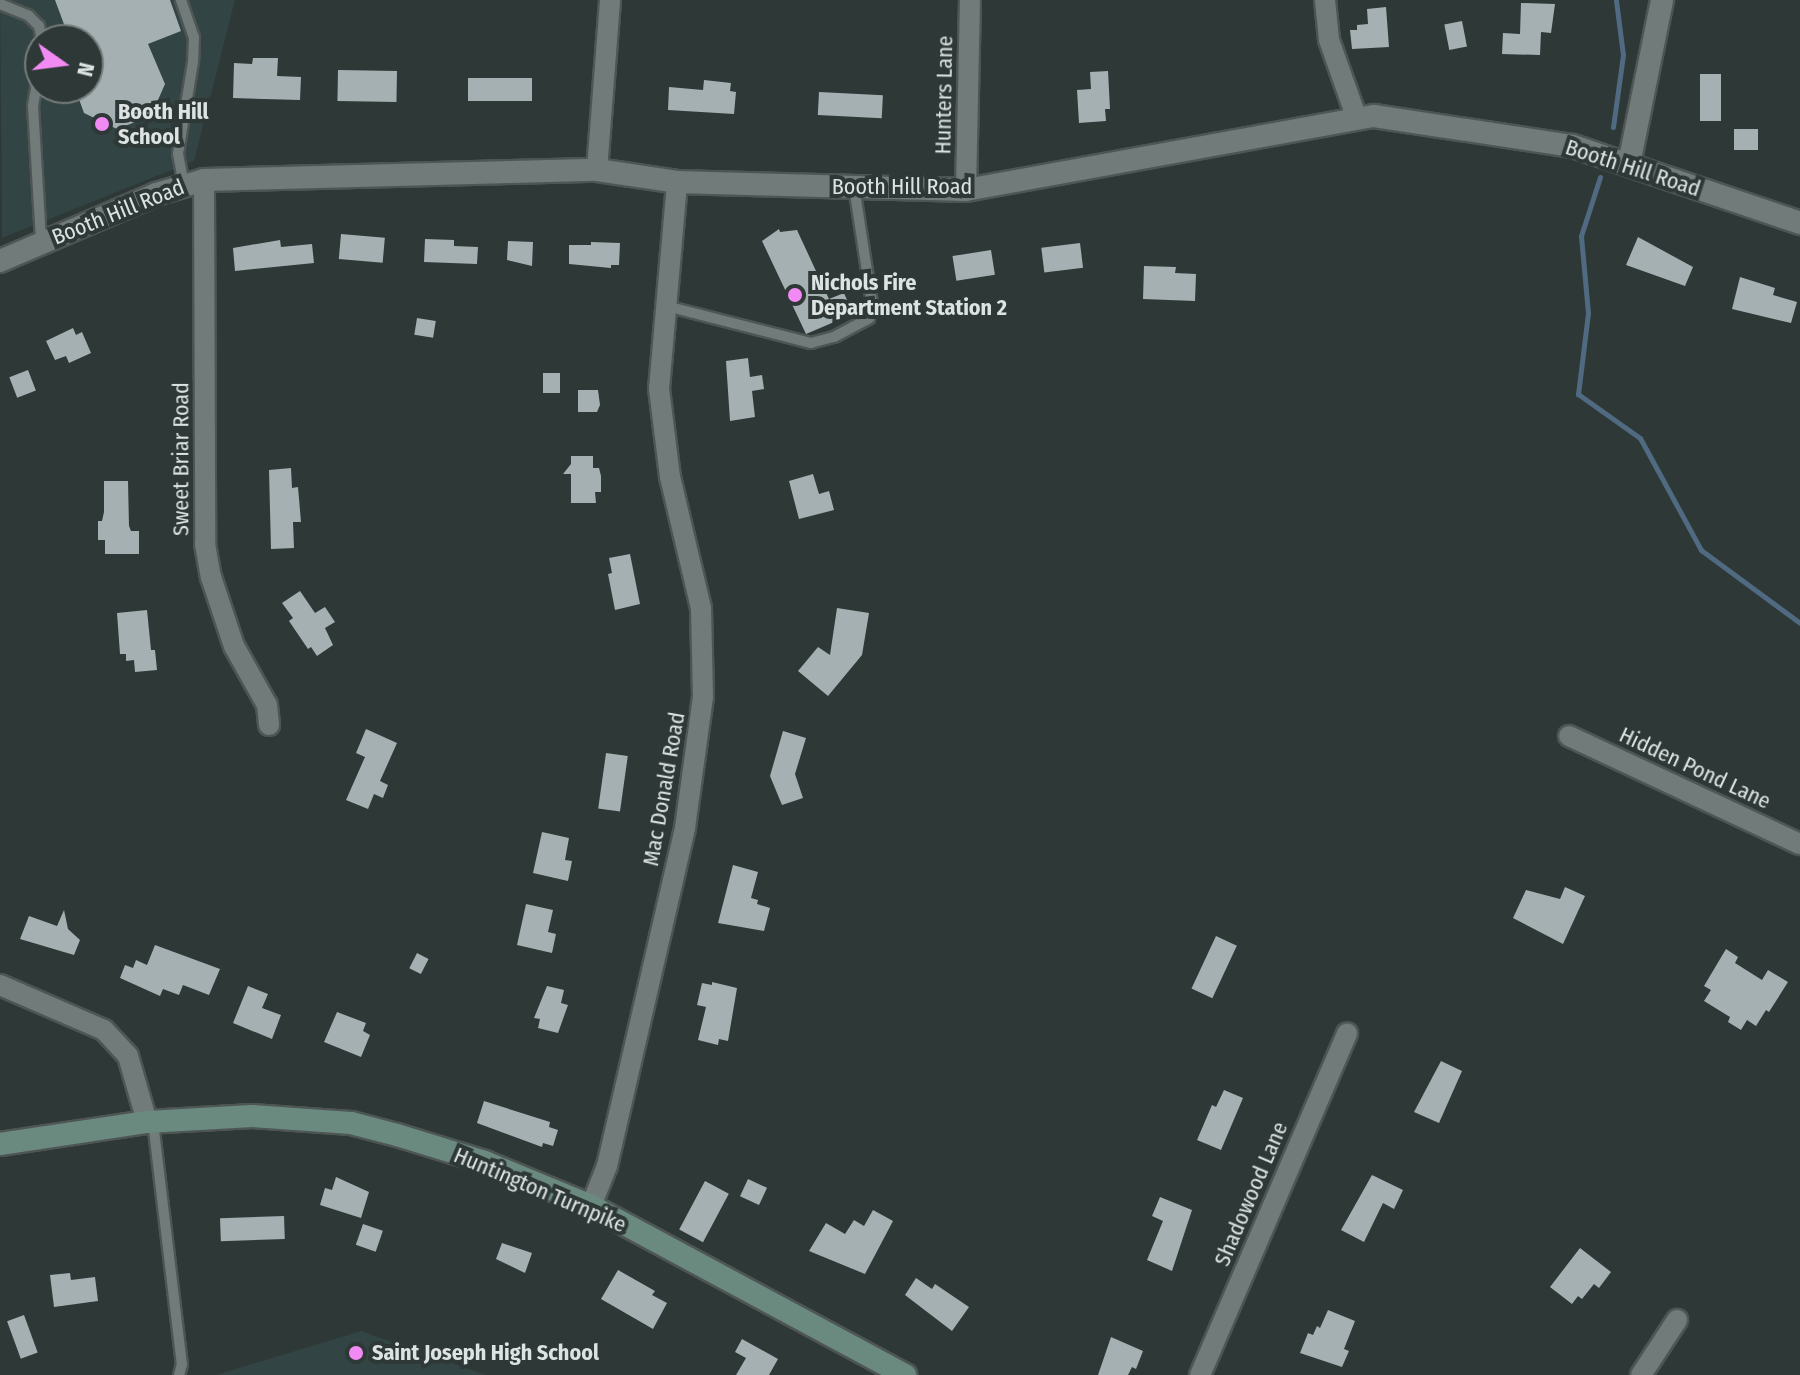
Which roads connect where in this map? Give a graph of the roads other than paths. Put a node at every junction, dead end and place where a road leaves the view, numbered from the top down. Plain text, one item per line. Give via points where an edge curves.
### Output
1 (181, 0) edge
2 (610, 0) edge
3 (970, 0) edge
4 (1325, 0) edge
5 (1662, 0) edge
6 (0, 4) edge
7 (37, 24) edge
8 (33, 104) edge
9 (1357, 119) junction
10 (1629, 164) junction
11 (597, 170) junction
12 (194, 182) junction
13 (677, 182) junction
14 (854, 187) junction
15 (966, 190) junction
16 (1800, 223) edge
17 (41, 243) junction
18 (0, 261) edge
19 (666, 306) junction
20 (269, 725) dead end
21 (1569, 736) dead end
22 (1800, 844) edge
23 (0, 985) edge
24 (1347, 1033) dead end
25 (150, 1122) junction
26 (0, 1144) edge
27 (591, 1206) junction
28 (1677, 1320) dead end
29 (893, 1372) edge
30 (179, 1375) edge
31 (1200, 1375) edge
32 (1641, 1375) edge

1 - 12 lane via 194,37 178,154
2 - 11 street
3 - 15 street, Hunters Lane
4 - 9 street via 1329,40
5 - 10 street
6 - 7 lane
8 - 17 lane
9 - 10 street, Booth Hill Road via 1374,116 1573,146
9 - 15 street, Booth Hill Road
10 - 16 street, Booth Hill Road
11 - 12 street, Booth Hill Road
11 - 13 street, Booth Hill Road
12 - 17 street, Booth Hill Road
12 - 20 street, Sweet Briar Road via 205,544 234,646 267,705
13 - 14 street, Booth Hill Road
13 - 19 street, Mac Donald Road
14 - 15 street, Booth Hill Road
14 - 19 lane via 872,303 869,318 811,343
17 - 18 street, Booth Hill Road
19 - 27 street, Mac Donald Road via 659,389 662,424 701,608 703,697 685,828 607,1166
21 - 22 street, Hidden Pond Lane
23 - 25 street via 104,1030 128,1056
24 - 31 street, Shadowood Lane
25 - 26 main road, Huntington Turnpike
25 - 27 main road, Huntington Turnpike via 252,1116 351,1123 485,1162
25 - 30 lane via 182,1364
27 - 29 main road, Huntington Turnpike
28 - 32 street

